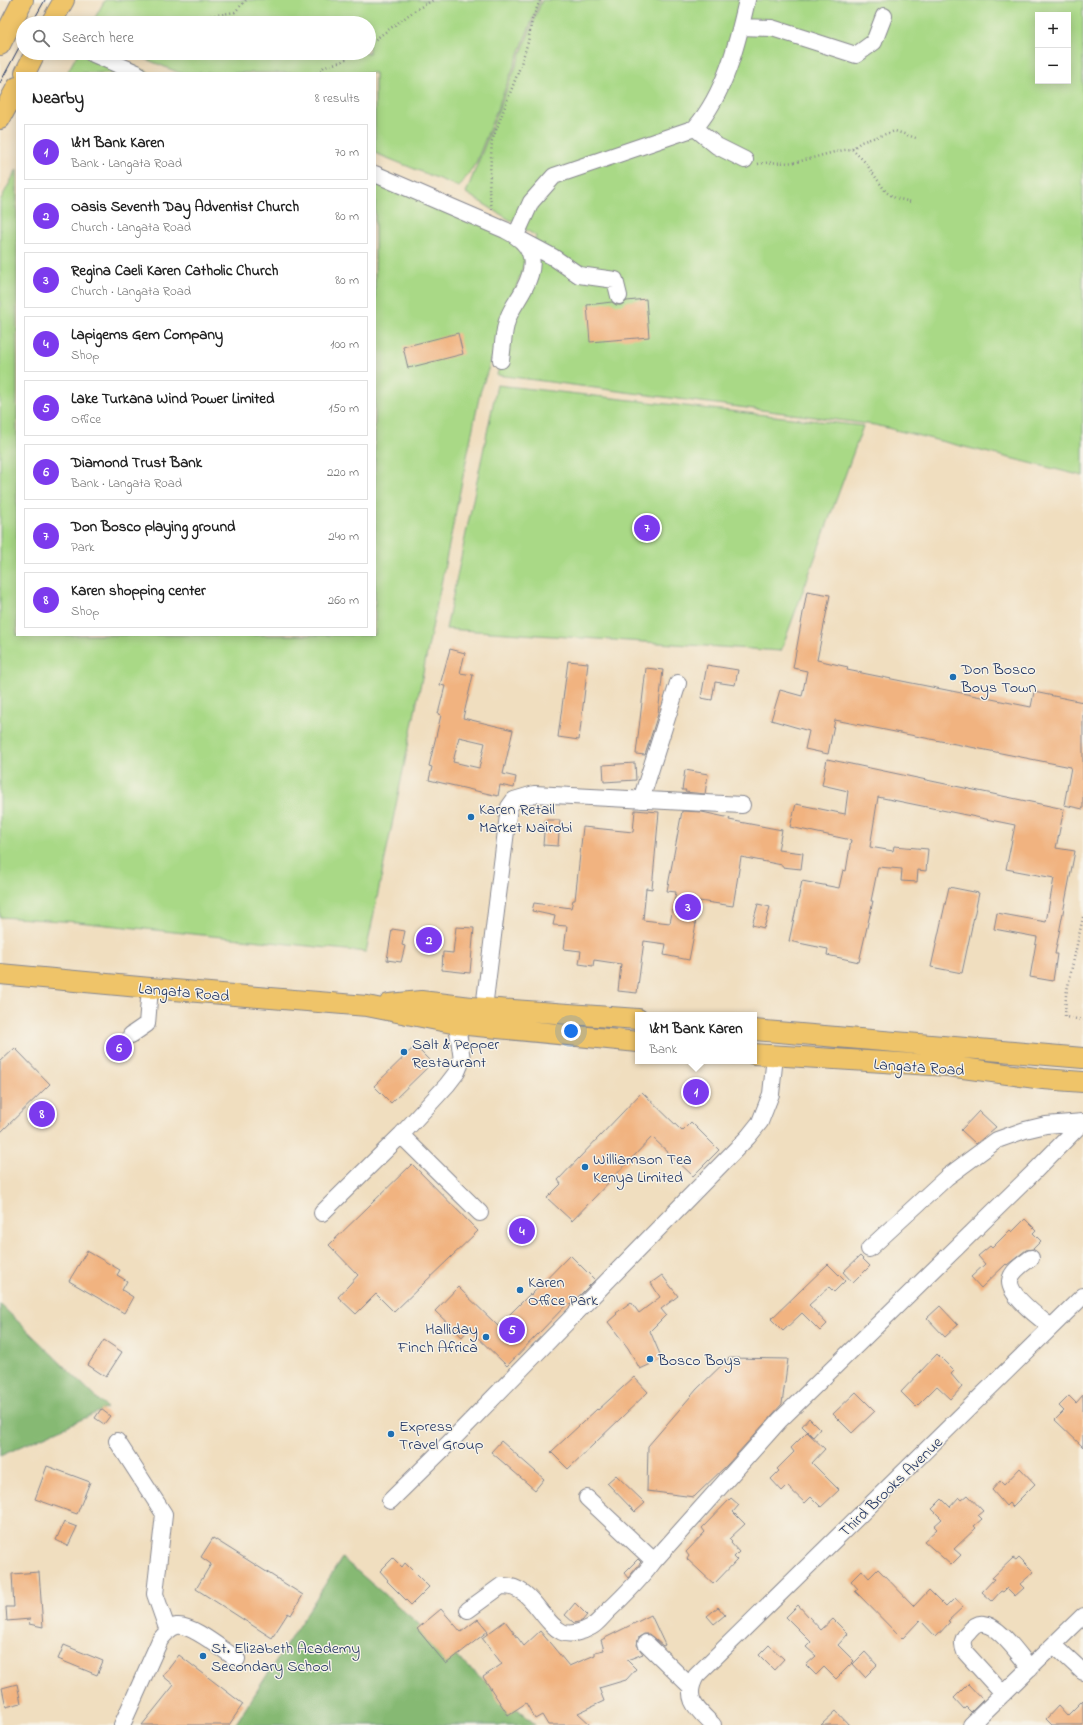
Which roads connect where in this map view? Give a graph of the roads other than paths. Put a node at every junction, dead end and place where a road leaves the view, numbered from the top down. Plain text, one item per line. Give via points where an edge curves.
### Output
1 (23, 0) edge
2 (64, 0) edge
3 (747, 0) edge
4 (55, 16) edge
5 (884, 16) dead end
6 (741, 27) junction
7 (0, 45) edge
8 (32, 60) edge
9 (107, 60) edge
10 (26, 72) edge
11 (135, 72) edge
12 (16, 89) edge
13 (0, 119) edge
14 (695, 128) junction
15 (745, 160) road end
16 (376, 174) edge
17 (519, 238) junction
18 (619, 296) dead end
19 (501, 360) dead end
20 (678, 683) dead end
21 (641, 800) junction
22 (742, 805) dead end
23 (0, 974) edge
24 (150, 988) junction
25 (367, 1006) junction
26 (484, 1008) junction
27 (635, 1019) edge
28 (457, 1024) junction
29 (757, 1030) edge
30 (131, 1035) dead end
31 (635, 1042) edge
32 (757, 1054) edge
33 (775, 1056) junction
34 (1083, 1058) edge
35 (1083, 1082) edge
36 (1083, 1122) edge
37 (401, 1135) junction
38 (322, 1213) dead end
39 (480, 1213) dead end
40 (869, 1249) dead end
41 (1031, 1258) dead end
42 (1083, 1296) edge
43 (1051, 1327) junction
44 (117, 1441) dead end
45 (587, 1498) dead end
46 (390, 1501) dead end
47 (654, 1561) junction
48 (468, 1610) dead end
49 (1083, 1616) edge
50 (168, 1631) junction
51 (646, 1643) dead end
52 (1054, 1645) junction
53 (237, 1659) dead end
54 (1030, 1668) junction
55 (1083, 1672) edge
56 (693, 1681) junction
57 (1003, 1694) junction
58 (122, 1725) edge
59 (713, 1725) edge
60 (971, 1725) edge

1 - 7 main road
2 - 4 main road
3 - 6 street
5 - 6 street via 874,42 856,55 772,28
6 - 14 street via 724,80 706,116
8 - 10 main road
9 - 11 street
12 - 13 main road
14 - 15 street via 717,146
14 - 17 street via 554,176 531,202
16 - 17 street
17 - 18 street via 580,275 615,280
17 - 19 street via 532,257 532,269 524,290 507,319
20 - 21 street
21 - 22 street
21 - 26 street via 534,794 514,800 510,807
23 - 24 main road, Langata Road
24 - 25 main road, Langata Road
24 - 30 street via 146,1024
25 - 26 main road, Langata Road via 421,1001
25 - 28 main road, Langata Road
26 - 27 main road, Langata Road
28 - 31 main road, Langata Road
28 - 37 street via 462,1060 457,1072
29 - 34 main road, Langata Road
32 - 33 main road, Langata Road
33 - 35 main road, Langata Road via 948,1066
33 - 46 street via 771,1094 760,1122 748,1137
36 - 40 street via 1046,1125 997,1140 947,1177
36 - 47 street via 780,1420
37 - 38 street
37 - 39 street
41 - 43 street via 1012,1274 1010,1282 1021,1301
42 - 43 street, Third Brooks Avenue
43 - 56 street, Third Brooks Avenue
44 - 50 street via 164,1514 155,1594
45 - 47 street
47 - 48 street via 592,1627 569,1634 562,1632 526,1594 516,1588 501,1586
49 - 52 street
50 - 53 street via 177,1626 190,1628
50 - 58 street via 160,1640
51 - 56 street
52 - 54 street
52 - 55 street
54 - 57 street
54 - 57 street via 990,1625 974,1627 965,1636 962,1644 965,1652
56 - 59 street via 690,1693 693,1702
57 - 60 street

